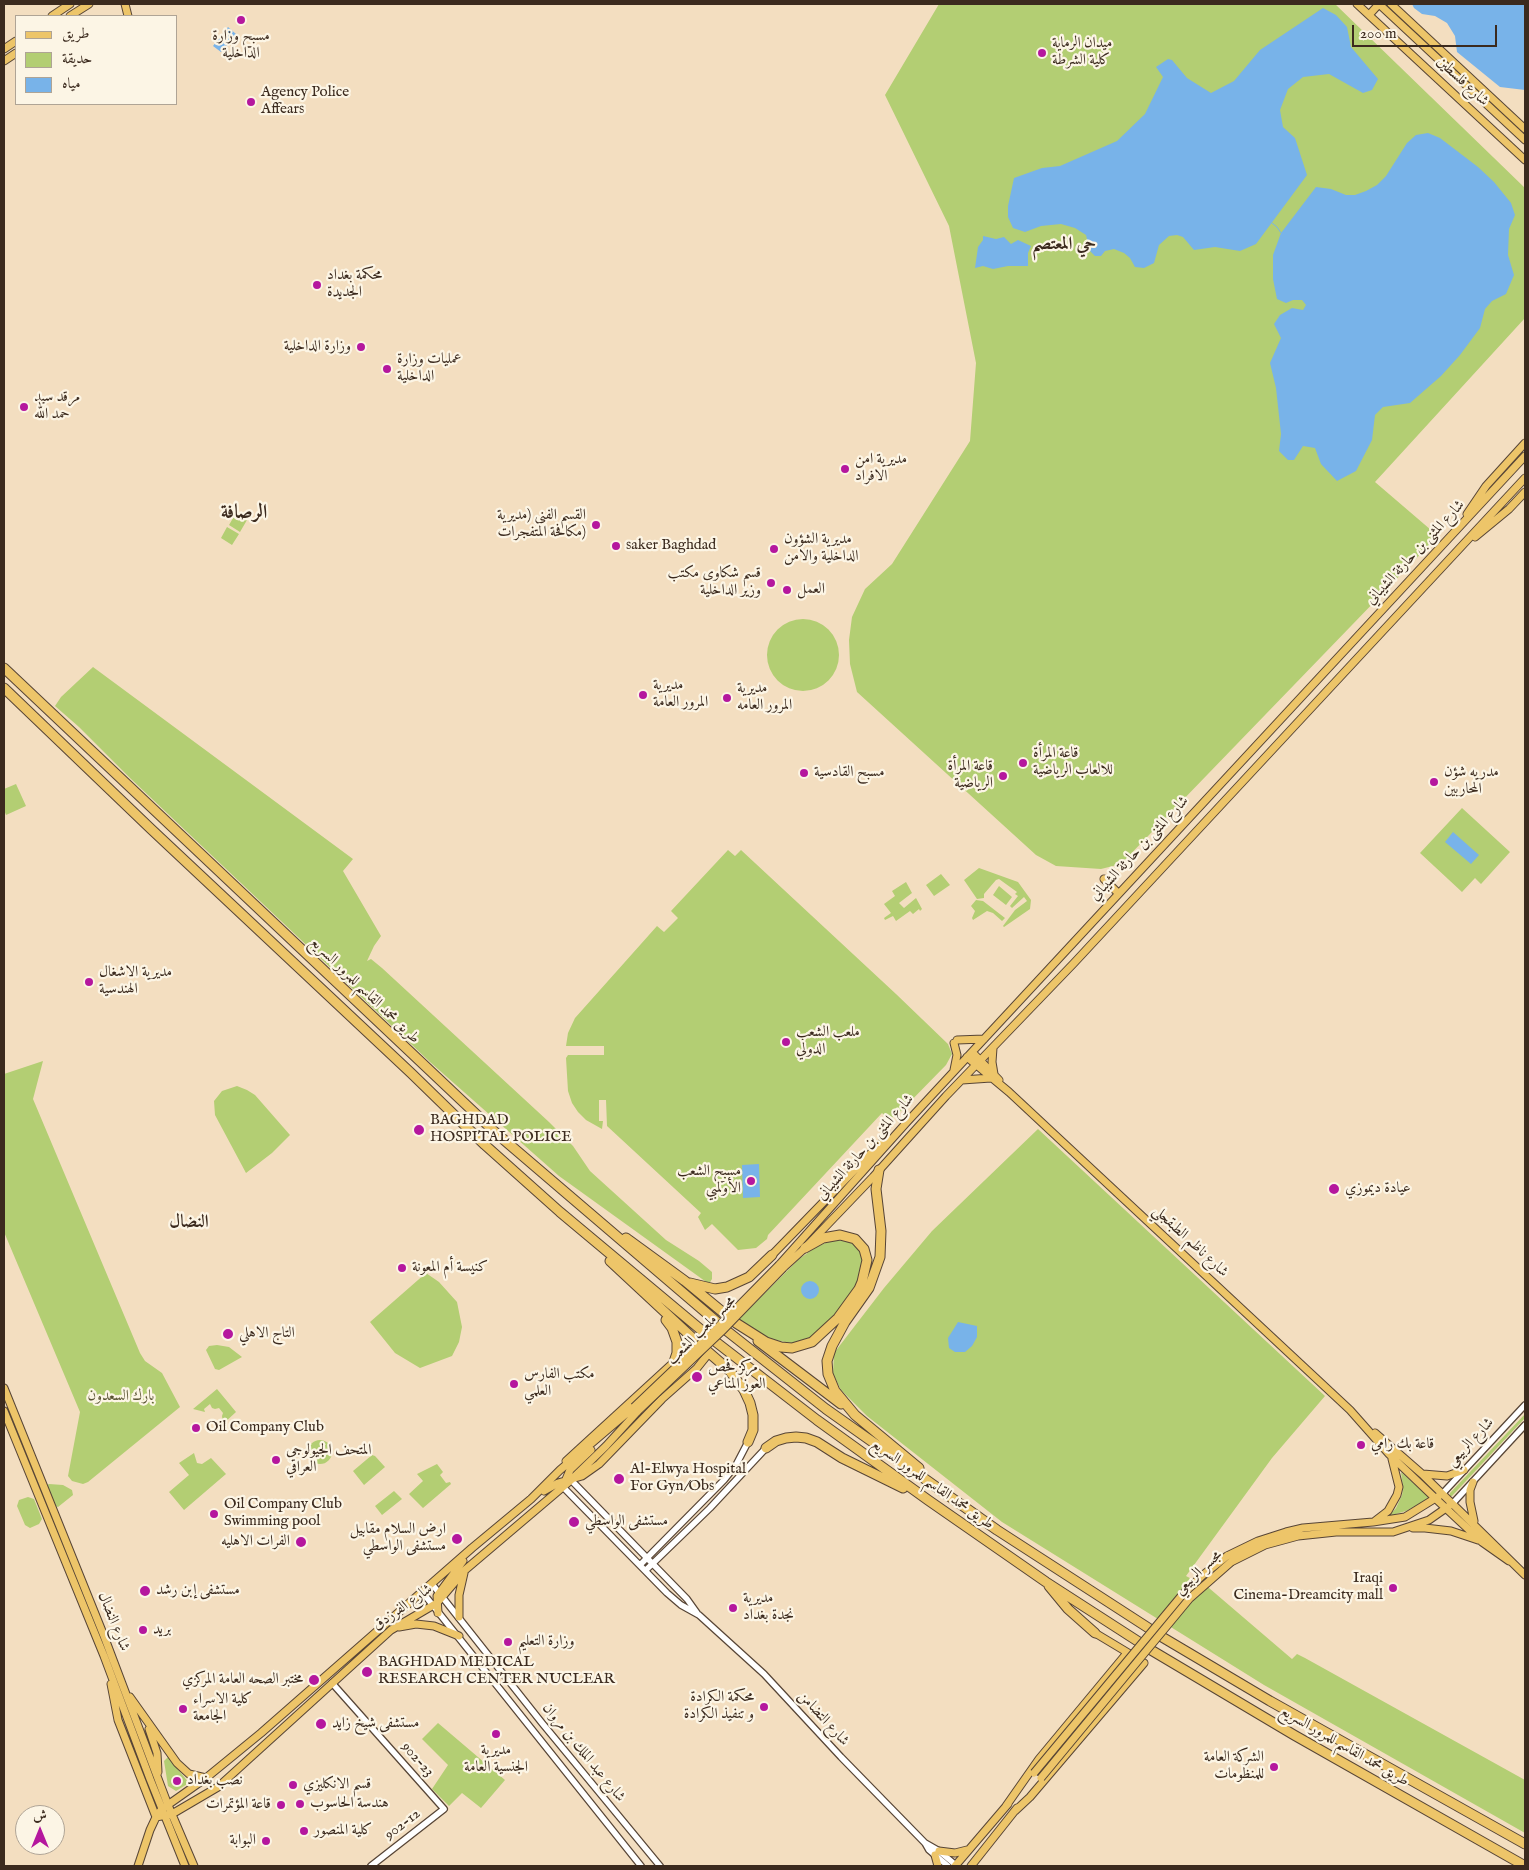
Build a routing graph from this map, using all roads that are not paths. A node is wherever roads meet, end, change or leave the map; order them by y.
1 (70, 4) edge
2 (88, 4) edge
3 (1357, 4) edge
4 (1379, 4) edge
5 (1391, 4) edge
6 (54, 15) edge
7 (72, 15) edge
8 (1369, 15) junction
9 (15, 42) edge
10 (4, 49) edge
11 (15, 54) edge
12 (4, 61) edge
13 (1500, 117) junction
14 (1516, 121) junction
15 (1525, 129) edge
16 (1525, 140) edge
17 (1525, 160) edge
18 (1525, 443) edge
19 (1525, 456) edge
20 (1525, 478) edge
21 (1525, 492) edge
22 (1452, 535) junction
23 (1455, 553) junction
24 (4, 668) edge
25 (4, 688) edge
26 (1104, 879) dead end
27 (1118, 893) junction
28 (984, 1039) junction
29 (993, 1048) junction
30 (970, 1055) junction
31 (978, 1063) junction
32 (954, 1072) junction
33 (992, 1076) junction
34 (962, 1080) junction
35 (907, 1122) junction
36 (879, 1170) junction
37 (571, 1197) junction
38 (560, 1212) junction
39 (806, 1248) junction
40 (772, 1255) joint
41 (781, 1266) junction
42 (685, 1281) junction
43 (650, 1300) junction
44 (725, 1314) dead end
45 (717, 1322) dead end
46 (727, 1331) dead end
47 (706, 1334) dead end
48 (697, 1342) dead end
49 (716, 1342) dead end
50 (708, 1352) joint
51 (683, 1356) dead end
52 (699, 1360) dead end
53 (674, 1362) junction
54 (697, 1368) junction
55 (4, 1388) edge
56 (1525, 1405) edge
57 (636, 1409) junction
58 (4, 1411) edge
59 (1351, 1412) junction
60 (855, 1415) junction
61 (1525, 1424) edge
62 (748, 1442) joint
63 (766, 1448) joint
64 (1390, 1454) junction
65 (562, 1469) junction
66 (1464, 1470) junction
67 (1422, 1474) junction
68 (1473, 1482) junction
69 (567, 1483) junction
70 (1443, 1493) junction
71 (531, 1499) junction
72 (1436, 1499) junction
73 (928, 1500) junction
74 (1453, 1503) junction
75 (1446, 1509) junction
76 (1373, 1522) junction
77 (1478, 1527) junction
78 (997, 1530) junction
79 (1393, 1532) junction
80 (1482, 1542) junction
81 (472, 1548) junction
82 (648, 1558) junction
83 (1229, 1559) junction
84 (1509, 1561) junction
85 (653, 1563) junction
86 (640, 1565) junction
87 (465, 1570) junction
88 (646, 1570) junction
89 (1525, 1575) edge
90 (1046, 1582) junction
91 (432, 1584) junction
92 (423, 1593) junction
93 (441, 1594) junction
94 (687, 1598) junction
95 (434, 1605) junction
96 (681, 1605) junction
97 (438, 1613) joint
98 (698, 1615) junction
99 (459, 1617) junction
100 (394, 1628) junction
101 (1150, 1629) dead end
102 (1095, 1633) joint
103 (459, 1636) junction
104 (1162, 1636) dead end
105 (1139, 1642) dead end
106 (1151, 1650) dead end
107 (1142, 1662) dead end
108 (112, 1676) junction
109 (332, 1684) junction
110 (126, 1691) junction
111 (523, 1699) junction
112 (513, 1707) junction
113 (146, 1719) junction
114 (568, 1754) junction
115 (142, 1757) junction
116 (134, 1760) junction
117 (557, 1763) junction
118 (158, 1778) junction
119 (206, 1778) junction
120 (1006, 1806) junction
121 (444, 1809) joint
122 (167, 1811) junction
123 (1015, 1811) junction
124 (156, 1817) junction
125 (1525, 1844) edge
126 (970, 1849) junction
127 (937, 1853) junction
128 (979, 1857) junction
129 (138, 1866) edge
130 (186, 1866) edge
131 (194, 1866) edge
132 (371, 1866) edge
133 (641, 1866) edge
134 (660, 1866) edge
135 (938, 1866) edge
136 (954, 1866) edge
137 (971, 1866) edge
138 (977, 1866) edge
139 (1525, 1866) edge

1 - 6 main road
2 - 7 main road
3 - 8 main road, شارع فلسطين
4 - 8 main road
4 - 13 main road, شارع فلسطين
5 - 14 main road
8 - 17 main road, شارع فلسطين
9 - 10 main road
11 - 12 main road
13 - 14 main road
13 - 16 main road, شارع فلسطين
14 - 15 main road
18 - 22 main road
19 - 22 main road, شارع المثنى بن حارثة الشيباني
20 - 23 main road, شارع المثنى بن حارثة الشيباني
21 - 23 main road
22 - 27 main road, شارع المثنى بن حارثة الشيباني
23 - 29 main road, شارع المثنى بن حارثة الشيباني
24 - 37 highway, طريق محمد القاسم للمرور السريع
25 - 38 highway, طريق محمد القاسم للمرور السريع
26 - 27 main road
27 - 28 main road, شارع المثنى بن حارثة الشيباني
28 - 30 main road, شارع المثنى بن حارثة الشيباني
28 - 32 main road
29 - 31 main road, شارع المثنى بن حارثة الشيباني
29 - 33 main road
30 - 31 main road, شارع ناظم الطبقجلي
30 - 32 main road, شارع المثنى بن حارثة الشيباني
31 - 33 main road, شارع ناظم الطبقجلي
31 - 34 main road, شارع المثنى بن حارثة الشيباني
32 - 35 main road, شارع المثنى بن حارثة الشيباني
33 - 34 main road
33 - 59 main road, شارع ناظم الطبقجلي
34 - 36 main road, شارع المثنى بن حارثة الشيباني
35 - 40 main road
35 - 41 main road, شارع المثنى بن حارثة الشيباني
36 - 39 main road, شارع المثنى بن حارثة الشيباني
36 - 60 highway
37 - 42 highway
37 - 45 highway, طريق محمد القاسم للمرور السريع
38 - 43 highway
38 - 47 highway, طريق محمد القاسم للمرور السريع
39 - 41 main road, شارع المثنى بن حارثة الشيباني
39 - 60 highway
40 - 42 highway
41 - 57 main road, مجسر ملعب الشعب, bridge
42 - 44 highway
43 - 48 highway
43 - 53 highway
46 - 78 highway, طريق محمد القاسم للمرور السريع
49 - 73 highway, طريق محمد القاسم للمرور السريع
50 - 54 main road
50 - 62 highway
51 - 53 main road
52 - 54 main road
53 - 65 main road
54 - 69 main road
55 - 110 main road, شارع النضال
56 - 66 street, شارع الربيعي
57 - 65 main road, شارع الفرزدق
57 - 69 main road, شارع الفرزدق
58 - 108 main road, شارع النضال
59 - 64 main road, شارع ناظم الطبقجلي
59 - 67 main road, شارع ناظم الطبقجلي
60 - 78 highway
61 - 68 street, شارع الربيعي
62 - 82 street
63 - 73 highway
63 - 85 street
64 - 72 main road, شارع ناظم الطبقجلي
64 - 76 main road
65 - 71 main road, شارع الفرزدق
66 - 67 main road
66 - 70 street, شارع الربيعي
67 - 70 main road, شارع ناظم الطبقجلي
68 - 74 street, شارع الربيعي
68 - 77 main road
69 - 71 main road
69 - 82 street, شارع التضامن
69 - 86 street, شارع التضامن
69 - 87 main road, شارع الفرزدق
70 - 72 main road, شارع الربيعي
70 - 74 main road, شارع ناظم الطبقجلي
71 - 81 main road, شارع الفرزدق
72 - 75 main road, شارع ناظم الطبقجلي
72 - 76 main road, مجسر الربيعي
73 - 90 highway, طريق محمد القاسم للمرور السريع
74 - 75 main road, شارع الربيعي
74 - 77 main road, شارع ناظم الطبقجلي
75 - 79 main road, مجسر الربيعي
75 - 80 main road, شارع ناظم الطبقجلي
76 - 83 main road, مجسر الربيعي
77 - 84 main road, شارع ناظم الطبقجلي
78 - 101 highway, طريق محمد القاسم للمرور السريع
79 - 80 main road
79 - 83 main road, مجسر الربيعي
80 - 84 main road, شارع ناظم الطبقجلي
81 - 91 main road, شارع الفرزدق
81 - 93 main road
82 - 85 street, شارع التضامن
82 - 86 street
83 - 120 main road, مجسر الربيعي, bridge
83 - 123 main road, مجسر الربيعي, bridge
84 - 89 main road, شارع ناظم الطبقجلي
85 - 88 street
85 - 94 street, شارع التضامن
86 - 88 street, شارع التضامن
87 - 93 main road, شارع الفرزدق
87 - 99 main road
88 - 96 street, شارع التضامن
90 - 102 highway
90 - 105 highway, طريق محمد القاسم للمرور السريع
91 - 92 main road, شارع الفرزدق
91 - 93 street, شارع عبد الملك بن مروان
92 - 95 street
92 - 119 main road, شارع الفرزدق
93 - 95 main road, شارع الفرزدق
93 - 99 street, شارع عبد الملك بن مروان
94 - 96 street
94 - 98 street, شارع التضامن
95 - 97 main road
95 - 100 main road, شارع الفرزدق
96 - 98 street, شارع التضامن
97 - 103 street, شارع عبد الملك بن مروان
98 - 127 street, شارع التضامن
99 - 111 street, شارع عبد الملك بن مروان
100 - 103 main road
100 - 109 main road, شارع الفرزدق
102 - 120 main road
103 - 112 street, شارع عبد الملك بن مروان
104 - 125 highway, طريق محمد القاسم للمرور السريع
106 - 139 highway, طريق محمد القاسم للمرور السريع
107 - 123 main road
108 - 115 main road, شارع النضال
108 - 116 main road
109 - 121 street, 902-23
109 - 122 main road, شارع الفرزدق
110 - 113 main road
110 - 118 main road, شارع النضال
111 - 112 street
111 - 114 street, شارع عبد الملك بن مروان
112 - 117 street, شارع عبد الملك بن مروان
113 - 118 main road
113 - 119 main road
114 - 117 street
114 - 134 street, شارع عبد الملك بن مروان
115 - 116 main road
115 - 122 main road, شارع النضال
116 - 124 main road
117 - 133 street, شارع عبد الملك بن مروان
118 - 122 main road, شارع النضال
119 - 122 main road, شارع الفرزدق
120 - 126 main road
121 - 132 street, 902-12
122 - 124 main road
122 - 130 main road, شارع النضال
122 - 131 main road, شارع النضال
123 - 128 main road
124 - 129 main road
126 - 127 main road
126 - 136 main road
127 - 135 main road
127 - 136 street, شارع التضامن
128 - 137 main road
128 - 138 main road

